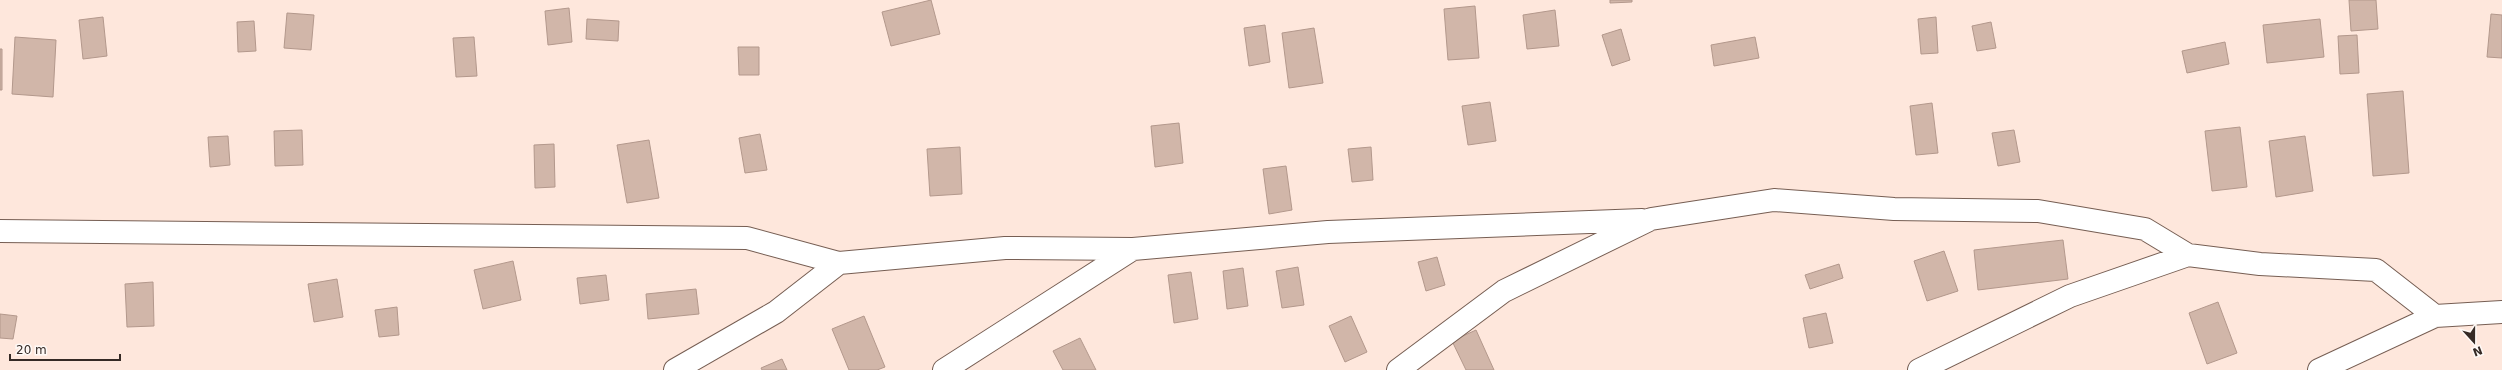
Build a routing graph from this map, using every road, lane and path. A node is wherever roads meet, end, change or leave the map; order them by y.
1 (1651, 219) junction
2 (0, 231) edge
3 (1133, 249) junction
4 (2188, 255) junction
5 (839, 263) junction
6 (2502, 312) edge
7 (2435, 316) junction
8 (675, 370) edge
9 (944, 370) edge
10 (1398, 370) edge
11 (1919, 370) edge
12 (2319, 370) edge

1 - 3 street
1 - 4 street
1 - 10 street
2 - 5 street
3 - 5 street
3 - 9 street
4 - 7 street
4 - 11 street
5 - 8 street
6 - 7 street
7 - 12 street

